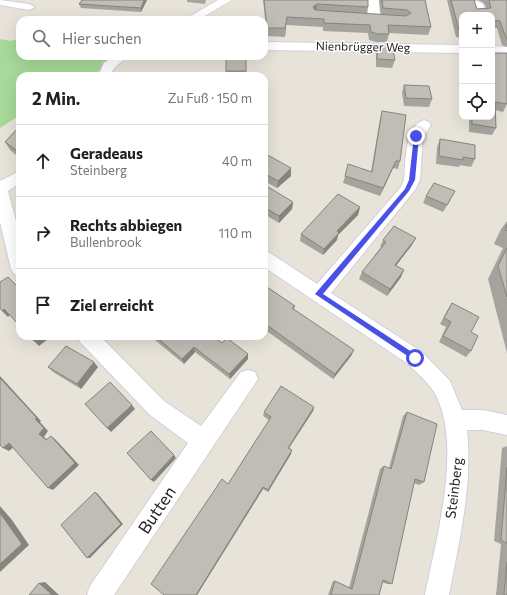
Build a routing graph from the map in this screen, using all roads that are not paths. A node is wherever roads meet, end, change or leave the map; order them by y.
1 (226, 0) edge
2 (373, 0) edge
3 (0, 2) edge
4 (477, 4) edge
5 (29, 7) dead end
6 (479, 12) edge
7 (197, 16) edge
8 (374, 19) edge
9 (268, 46) edge
10 (459, 49) edge
11 (495, 50) edge
12 (507, 51) edge
13 (116, 60) edge
14 (106, 72) edge
15 (424, 125) dead end
16 (16, 179) edge
17 (0, 189) edge
18 (16, 253) edge
19 (268, 261) edge
20 (318, 294) junction
21 (91, 340) edge
22 (248, 380) dead end
23 (456, 420) junction
24 (507, 425) edge
25 (203, 440) junction
26 (105, 587) edge
27 (436, 595) edge

1 - 7 street
2 - 8 street
3 - 5 street
4 - 6 street
9 - 10 street, Nienbrügger Weg
11 - 12 street
13 - 14 street
15 - 20 street
16 - 17 street
17 - 18 street
19 - 20 street, Steinberg
20 - 23 street, Steinberg
21 - 25 street
22 - 25 street, Butten
23 - 24 street
23 - 27 street, Steinberg
25 - 26 street, Butten

